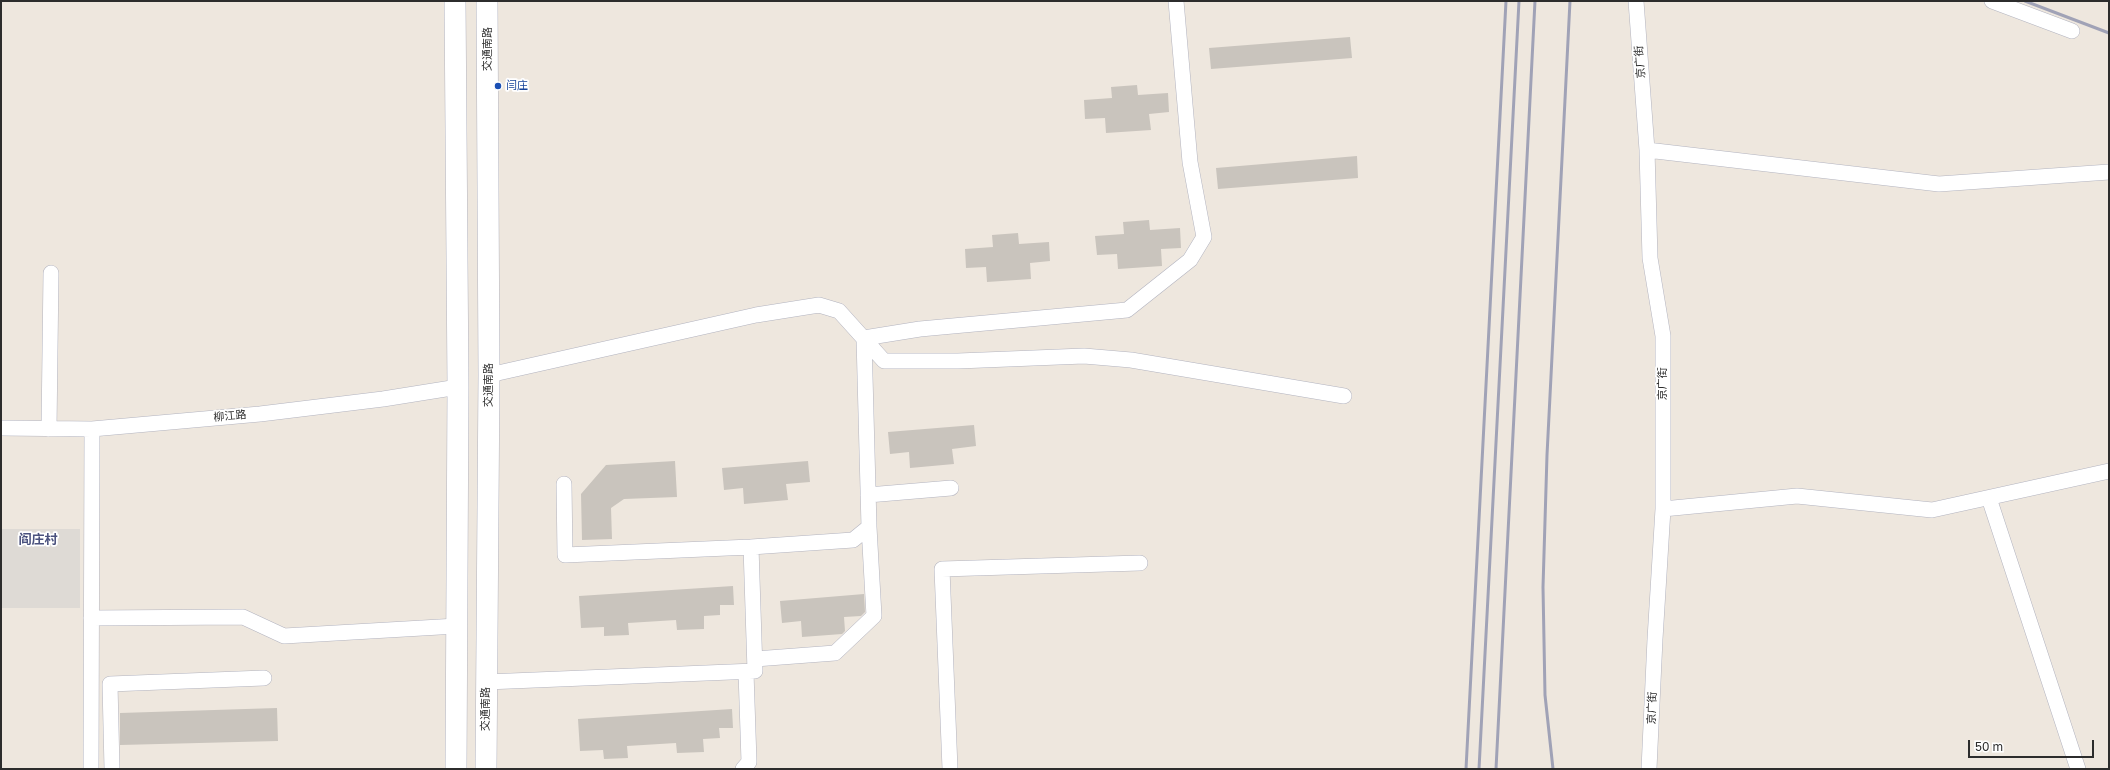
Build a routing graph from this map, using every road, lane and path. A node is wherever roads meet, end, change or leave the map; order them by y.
1 (455, 1) edge
2 (488, 1) edge
3 (1176, 1) edge
4 (1636, 1) edge
5 (1992, 1) edge
6 (2072, 31) dead end
7 (1647, 150) junction
8 (2109, 172) edge
9 (51, 273) dead end
10 (864, 338) junction
11 (489, 376) junction
12 (458, 387) junction
13 (1344, 396) dead end
14 (1, 428) edge
15 (49, 429) junction
16 (92, 429) junction
17 (2109, 471) edge
18 (564, 484) dead end
19 (951, 488) dead end
20 (868, 495) junction
21 (1989, 498) junction
22 (1663, 509) junction
23 (869, 527) junction
24 (751, 547) junction
25 (1140, 563) dead end
26 (91, 618) junction
27 (457, 626) junction
28 (755, 659) junction
29 (746, 672) junction
30 (264, 678) dead end
31 (486, 682) junction
32 (91, 769) edge
33 (112, 769) edge
34 (456, 769) edge
35 (486, 769) edge
36 (744, 769) edge
37 (950, 769) edge
38 (1649, 769) edge
39 (2078, 769) edge

1 - 12 main road
2 - 11 main road, 交通南路
3 - 10 street
4 - 7 street, 京广街
5 - 6 street
7 - 8 street
7 - 22 street, 京广街
9 - 15 street
10 - 11 street
10 - 13 street
10 - 20 street
11 - 12 main road
11 - 31 main road, 交通南路
12 - 16 street, 柳江路
12 - 27 main road
14 - 15 street, 柳江路
15 - 16 street, 柳江路
16 - 26 street
17 - 21 street
18 - 24 street
19 - 20 street
20 - 23 street
21 - 22 street
21 - 39 street
22 - 38 street, 京广街
23 - 24 street
23 - 28 street
24 - 28 street
25 - 37 street
26 - 27 street
26 - 32 street
27 - 34 main road
28 - 29 street
29 - 31 street
29 - 36 street
30 - 33 street
31 - 35 main road, 交通南路

